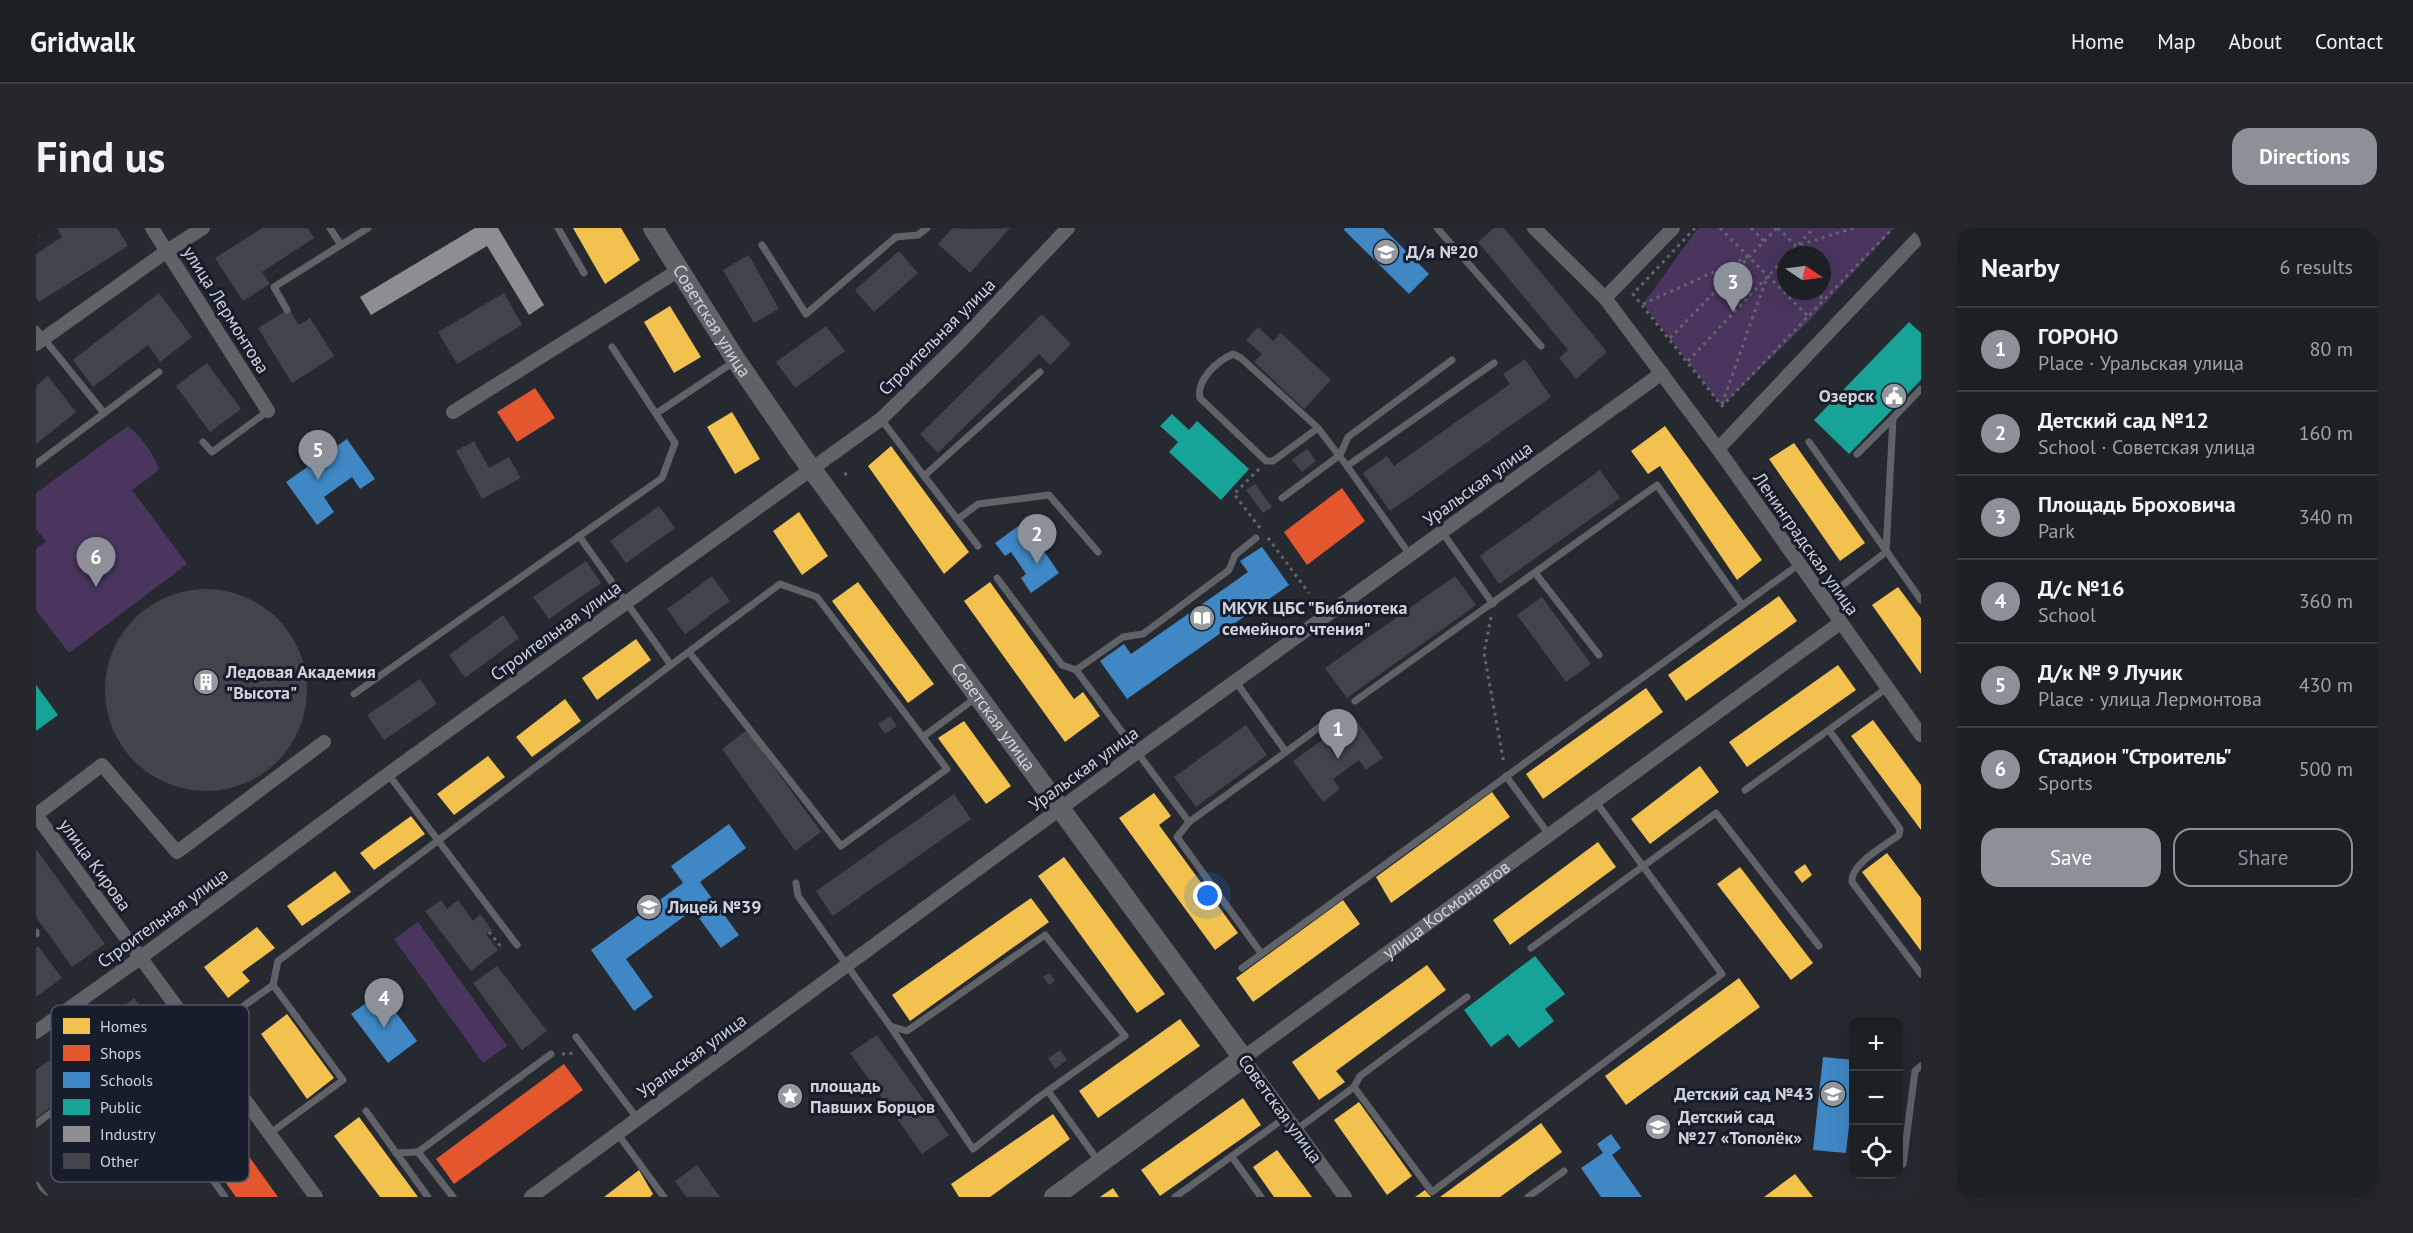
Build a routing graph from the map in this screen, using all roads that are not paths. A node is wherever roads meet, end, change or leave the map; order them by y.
1 (152, 228) edge
2 (203, 228) edge
3 (330, 228) edge
4 (368, 228) edge
5 (558, 228) edge
6 (653, 228) edge
7 (927, 228) edge
8 (1068, 228) edge
9 (1437, 228) edge
10 (1534, 228) edge
11 (1673, 228) edge
12 (1921, 235) edge
13 (340, 245) junction
14 (762, 245) dead end
15 (167, 251) junction
16 (679, 270) junction
17 (584, 273) dead end
18 (1605, 298) junction
19 (287, 310) dead end
20 (39, 337) edge
21 (1541, 346) dead end
22 (612, 347) dead end
23 (736, 360) junction
24 (1452, 360) dead end
25 (1494, 363) dead end
26 (159, 372) dead end
27 (1040, 372) dead end
28 (1662, 373) junction
29 (1921, 389) edge
30 (268, 411) joint
31 (453, 412) dead end
32 (104, 413) junction
33 (657, 413) junction
34 (1893, 418) junction
35 (881, 419) junction
36 (1318, 428) junction
37 (203, 442) dead end
38 (1809, 442) dead end
39 (1718, 449) junction
40 (1857, 454) dead end
41 (1340, 455) junction
42 (36, 464) edge
43 (1347, 466) junction
44 (812, 470) junction
45 (924, 476) junction
46 (1282, 498) dead end
47 (958, 519) junction
48 (1442, 532) junction
49 (579, 536) junction
50 (1256, 538) dead end
51 (978, 546) dead end
52 (1098, 552) dead end
53 (1886, 552) junction
54 (1410, 556) junction
55 (1798, 565) junction
56 (1536, 574) junction
57 (997, 579) dead end
58 (1823, 600) junction
59 (1921, 600) edge
60 (626, 603) junction
61 (1493, 603) junction
62 (1742, 605) junction
63 (1840, 623) junction
64 (689, 652) junction
65 (1599, 656) dead end
66 (671, 665) junction
67 (1076, 670) junction
68 (1236, 682) junction
69 (1887, 688) junction
70 (354, 694) dead end
71 (978, 696) junction
72 (1355, 701) dead end
73 (1333, 717) dead end
74 (1829, 730) junction
75 (1921, 735) edge
76 (924, 736) junction
77 (324, 742) dead end
78 (1286, 752) junction
79 (1136, 753) junction
80 (388, 774) junction
81 (1506, 776) junction
82 (1745, 790) dead end
83 (1596, 802) junction
84 (1061, 808) junction
85 (36, 815) edge
86 (1188, 822) junction
87 (1550, 836) junction
88 (437, 840) junction
89 (1643, 867) junction
90 (796, 883) dead end
91 (517, 945) dead end
92 (1819, 946) dead end
93 (1531, 948) dead end
94 (1261, 953) junction
95 (140, 958) junction
96 (847, 965) junction
97 (1242, 968) dead end
98 (1921, 974) edge
99 (273, 985) junction
100 (1467, 997) dead end
101 (74, 1005) edge
102 (175, 1005) edge
103 (245, 1005) edge
104 (51, 1021) edge
105 (890, 1026) junction
106 (36, 1032) edge
107 (576, 1037) dead end
108 (551, 1054) road end
109 (1243, 1058) junction
110 (1921, 1066) edge
111 (1354, 1087) junction
112 (1048, 1091) junction
113 (249, 1107) edge
114 (366, 1111) dead end
115 (51, 1113) edge
116 (1286, 1117) junction
117 (637, 1118) junction
118 (36, 1124) edge
119 (1296, 1130) junction
120 (617, 1133) junction
121 (269, 1134) junction
122 (418, 1152) junction
123 (396, 1153) junction
124 (1232, 1157) junction
125 (1100, 1164) junction
126 (1903, 1164) dead end
127 (1564, 1171) dead end
128 (214, 1182) edge
129 (36, 1185) edge
130 (661, 1196) edge
131 (45, 1197) edge
132 (225, 1197) edge
133 (316, 1197) edge
134 (428, 1197) edge
135 (453, 1197) edge
136 (531, 1197) edge
137 (1054, 1197) edge
138 (1175, 1197) edge
139 (1261, 1197) edge
140 (1345, 1197) edge
141 (1528, 1197) edge

1 - 15 street, улица Лермонтова
2 - 15 street
3 - 13 lane
4 - 13 lane
5 - 17 lane
6 - 16 street, Советская улица
7 - 14 lane
8 - 35 street, Строительная улица
9 - 21 lane
10 - 18 street, Ленинградская улица
11 - 18 street
12 - 39 street
13 - 19 lane
15 - 20 street
15 - 30 street, улица Лермонтова
16 - 23 street, Советская улица
16 - 31 street
18 - 28 street, Ленинградская улица
20 - 32 lane
22 - 33 lane
23 - 33 lane
23 - 44 street, Советская улица
24 - 41 lane
25 - 43 lane
26 - 32 lane
27 - 45 lane
28 - 39 street, Ленинградская улица
28 - 48 street, Уральская улица
29 - 34 lane
30 - 37 lane
32 - 42 lane
33 - 49 lane
34 - 40 lane
34 - 53 lane
35 - 44 street, Строительная улица
35 - 45 lane
36 - 36 lane
36 - 41 lane
38 - 53 lane
39 - 55 street, Ленинградская улица
41 - 43 lane
41 - 46 lane
43 - 54 lane
44 - 60 street, Строительная улица
44 - 71 street, Советская улица
45 - 47 lane
47 - 51 lane
47 - 52 lane
48 - 54 street, Уральская улица
48 - 61 lane
49 - 60 lane
49 - 70 lane
50 - 67 lane
53 - 58 lane
53 - 59 lane
54 - 68 street, Уральская улица
55 - 58 street, Ленинградская улица
55 - 62 lane
56 - 61 lane
56 - 62 lane
56 - 65 lane
57 - 67 lane
58 - 63 street, Ленинградская улица
60 - 66 lane
60 - 80 street, Строительная улица
61 - 72 lane
62 - 81 lane
63 - 69 street, Ленинградская улица
63 - 83 street, улица Космонавтов
64 - 66 lane
64 - 76 lane
64 - 76 lane
66 - 88 lane
67 - 79 lane
68 - 78 lane
68 - 79 street, Уральская улица
69 - 74 lane
69 - 75 street, Ленинградская улица
71 - 76 lane
71 - 84 street, Советская улица
73 - 78 lane
74 - 82 lane
74 - 98 lane
77 - 85 street
78 - 86 lane
79 - 84 street, Уральская улица
79 - 86 lane
80 - 88 lane
80 - 95 street, Строительная улица
81 - 87 lane
81 - 94 lane
83 - 87 street, улица Космонавтов
83 - 89 lane
84 - 96 street, Уральская улица
84 - 109 street, Советская улица
85 - 95 street, улица Кирова
86 - 94 lane
87 - 109 street, улица Космонавтов
88 - 91 lane
88 - 99 lane
89 - 92 lane
89 - 93 lane
89 - 111 lane
90 - 96 lane
94 - 97 lane
95 - 101 street, Строительная улица
95 - 102 street, улица Кирова
96 - 105 lane
96 - 117 street, Уральская улица
99 - 103 lane
99 - 121 lane
100 - 111 lane
104 - 106 street, Строительная улица
105 - 112 lane
105 - 112 lane
107 - 117 lane
108 - 122 lane
109 - 116 street, Советская улица
109 - 125 street, улица Космонавтов
110 - 126 lane
111 - 119 lane
112 - 125 lane
113 - 121 street, улица Кирова
114 - 123 lane
115 - 118 lane
116 - 119 street, Советская улица
116 - 124 lane
117 - 120 street, Уральская улица
119 - 140 street, Советская улица
120 - 130 lane
120 - 136 street, Уральская улица
121 - 133 street, улица Кирова
122 - 123 lane
122 - 135 lane
123 - 134 lane
124 - 138 lane
124 - 139 lane
125 - 137 street, улица Космонавтов
127 - 141 lane
128 - 132 lane
129 - 131 lane

